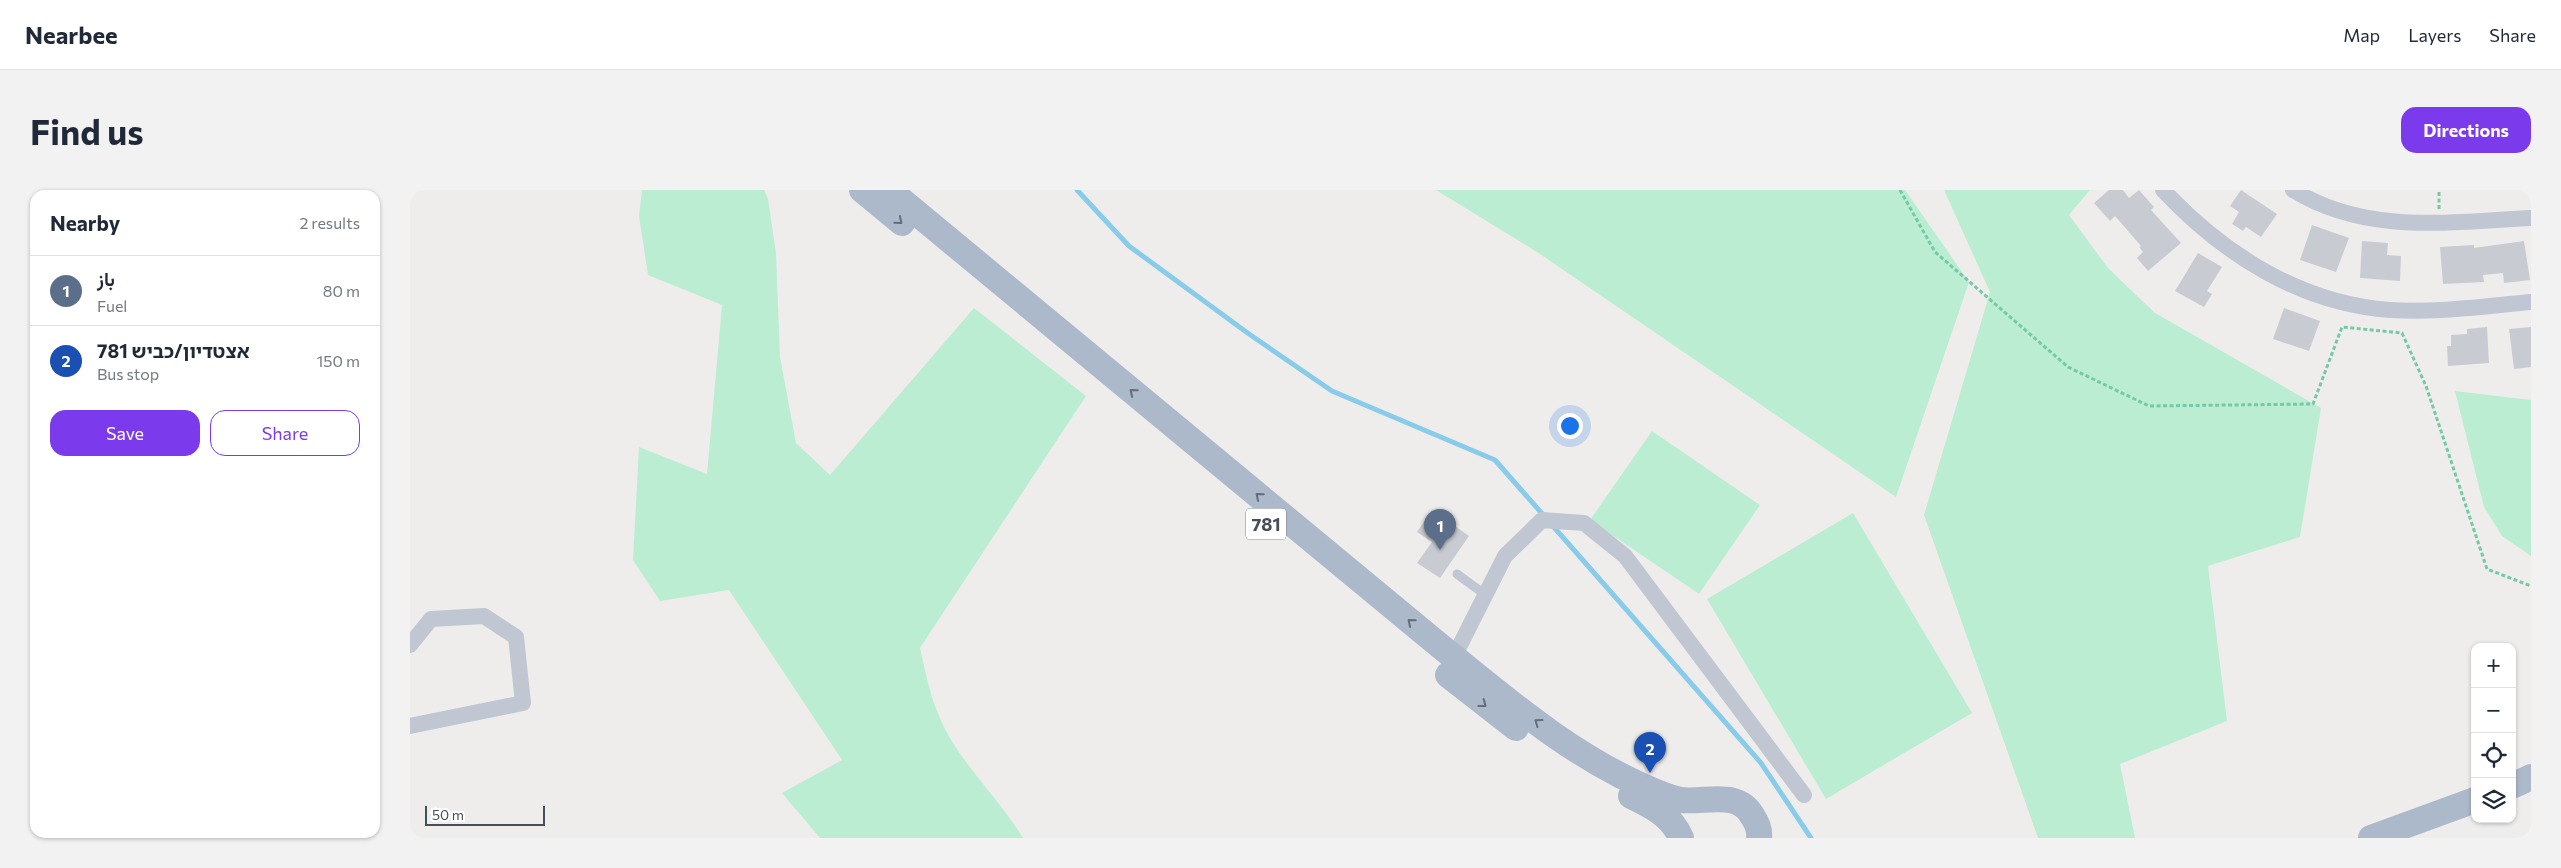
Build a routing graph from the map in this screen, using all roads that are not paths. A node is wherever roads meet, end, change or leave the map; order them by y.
1 (862, 190) edge
2 (889, 190) edge
3 (2163, 190) edge
4 (2293, 190) edge
5 (2531, 218) edge
6 (2531, 302) edge
7 (1456, 574) dead end
8 (1487, 596) junction
9 (410, 645) edge
10 (1454, 657) junction
11 (1457, 683) junction
12 (410, 726) edge
13 (2531, 777) edge
14 (2516, 784) edge
15 (1804, 795) dead end
16 (1706, 801) junction
17 (2471, 801) edge
18 (1757, 828) edge
19 (1682, 838) edge
20 (1775, 838) edge
21 (2372, 838) edge

1 -> 11 main road, 781
10 -> 2 main road, 781
3 - 6 street
4 - 5 street
7 - 8 lane
8 - 10 street
8 - 15 street
9 - 12 street
10 - 11 street
16 -> 10 main road, 781
11 -> 19 main road, 781
13 - 14 main road
16 - 18 main road
16 - 19 main road
17 - 21 main road
18 - 20 main road

